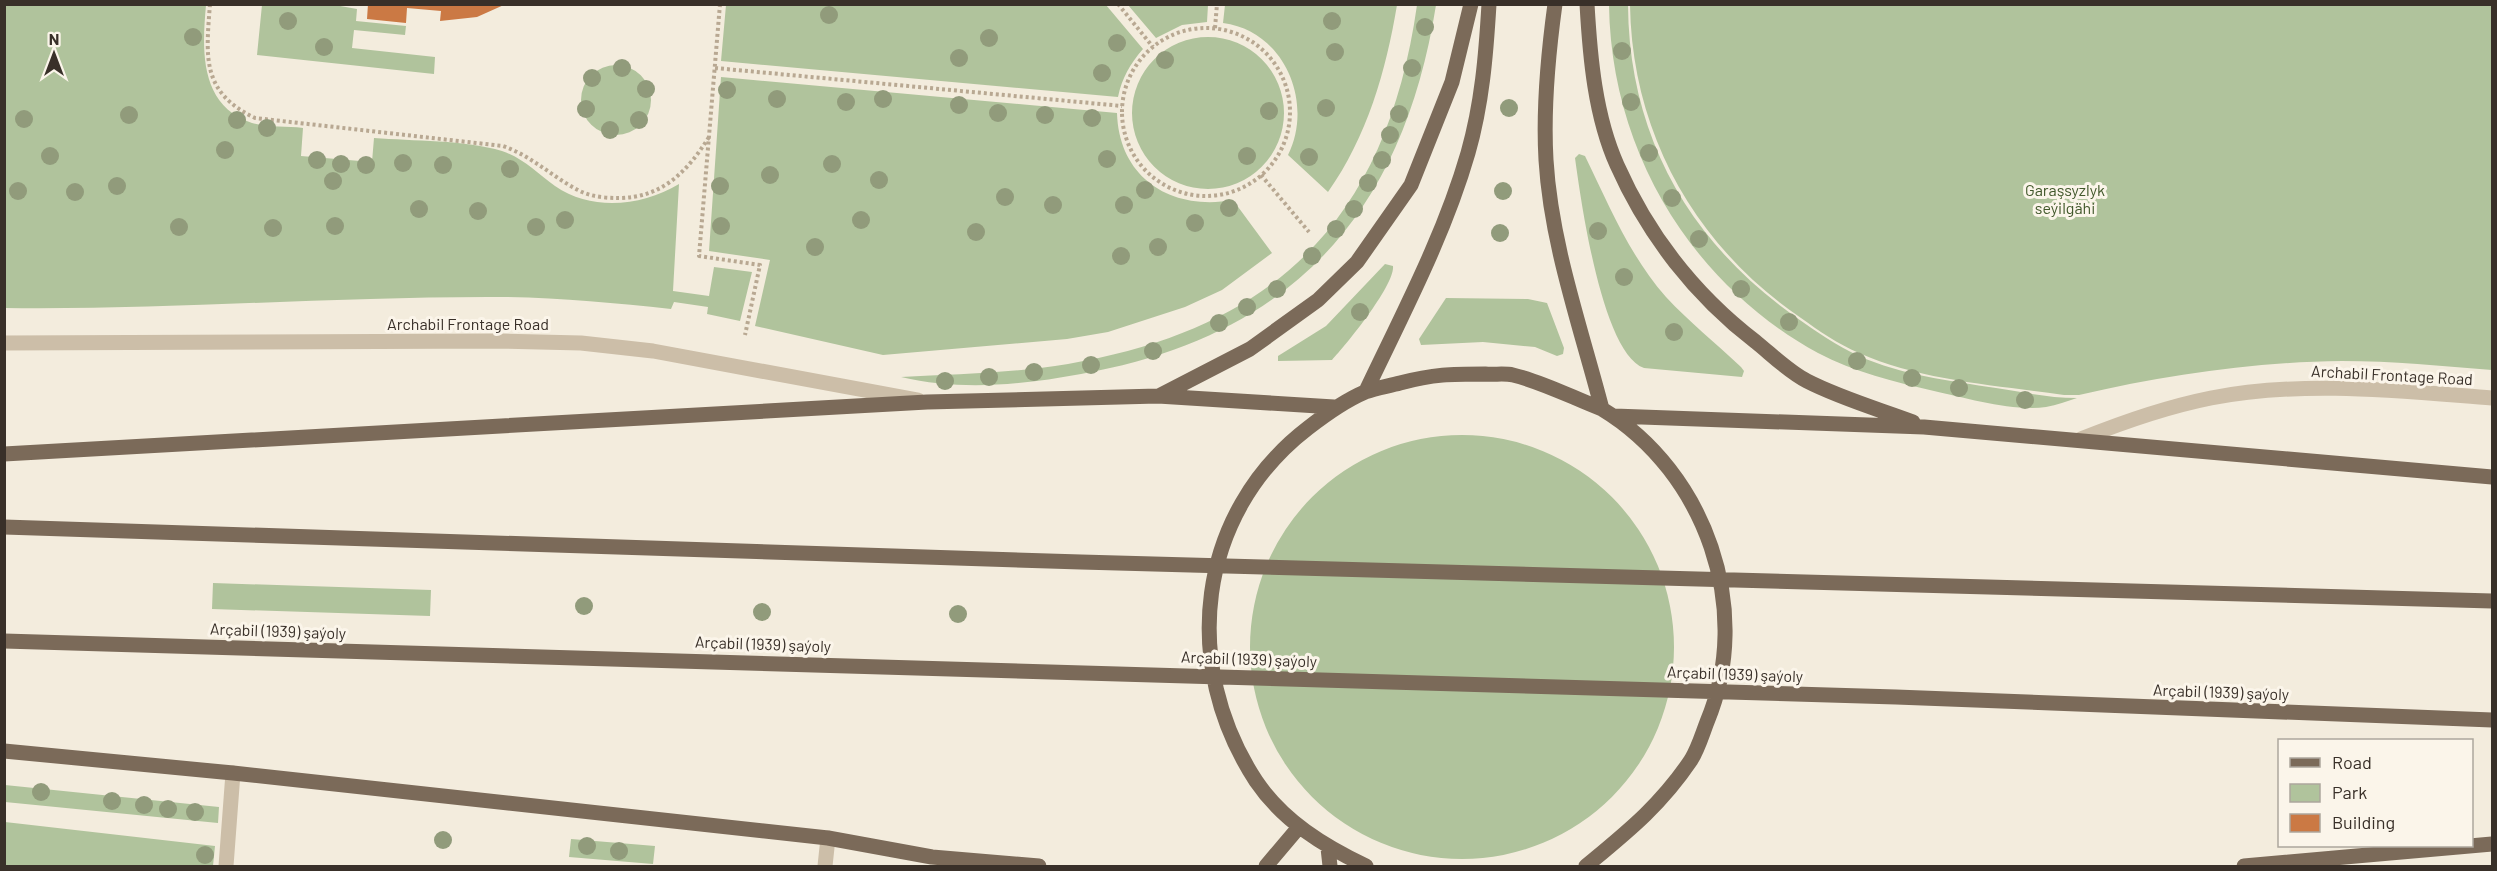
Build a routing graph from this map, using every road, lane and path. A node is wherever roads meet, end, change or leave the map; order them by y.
1 (210, 4) edge
2 (720, 4) edge
3 (1118, 4) edge
4 (1217, 4) edge
5 (1471, 4) edge
6 (1489, 4) edge
7 (1555, 4) edge
8 (1587, 4) edge
9 (1215, 28) junction
10 (1153, 47) junction
11 (715, 68) junction
12 (1122, 106) junction
13 (709, 137) junction
14 (1262, 175) junction
15 (1309, 232) dead end
16 (745, 335) dead end
17 (4, 343) edge
18 (1366, 392) junction
19 (1158, 396) junction
20 (2493, 399) edge
21 (927, 402) junction
22 (1334, 407) junction
23 (1608, 413) junction
24 (1924, 427) junction
25 (2081, 439) junction
26 (4, 454) edge
27 (2493, 477) edge
28 (4, 527) edge
29 (2493, 601) edge
30 (4, 641) edge
31 (2493, 720) edge
32 (4, 751) edge
33 (233, 773) junction
34 (1299, 827) junction
35 (828, 838) junction
36 (2493, 844) edge
37 (2473, 846) edge
38 (2461, 847) edge
39 (1328, 848) junction
40 (932, 857) junction
41 (226, 867) edge
42 (825, 867) edge
43 (963, 867) edge
44 (1039, 867) edge
45 (1266, 867) edge
46 (1330, 867) edge
47 (1366, 867) edge
48 (1586, 867) edge
49 (2244, 867) edge

1 - 13 path
2 - 11 path
3 - 10 path
4 - 9 path
5 - 19 main road
6 - 18 main road
7 - 23 main road
8 - 24 main road
9 - 10 path
9 - 14 path
10 - 12 path
11 - 12 path
11 - 13 path
12 - 14 path
13 - 16 path
14 - 15 path
17 - 21 street, Archabil Frontage Road
18 - 22 main road
18 - 23 main road
19 - 21 main road
19 - 22 main road
20 - 25 street, Archabil Frontage Road
21 - 26 main road
22 - 34 main road
23 - 24 main road
23 - 48 main road
24 - 25 main road
25 - 27 main road
28 - 29 main road
30 - 31 main road, Arçabil (1939) şaýoly
32 - 33 main road
33 - 35 main road
33 - 41 street
34 - 39 main road
34 - 45 main road
35 - 40 main road
35 - 42 street
36 - 37 main road
38 - 49 main road
39 - 46 main road
39 - 47 main road
40 - 43 main road
40 - 44 main road

